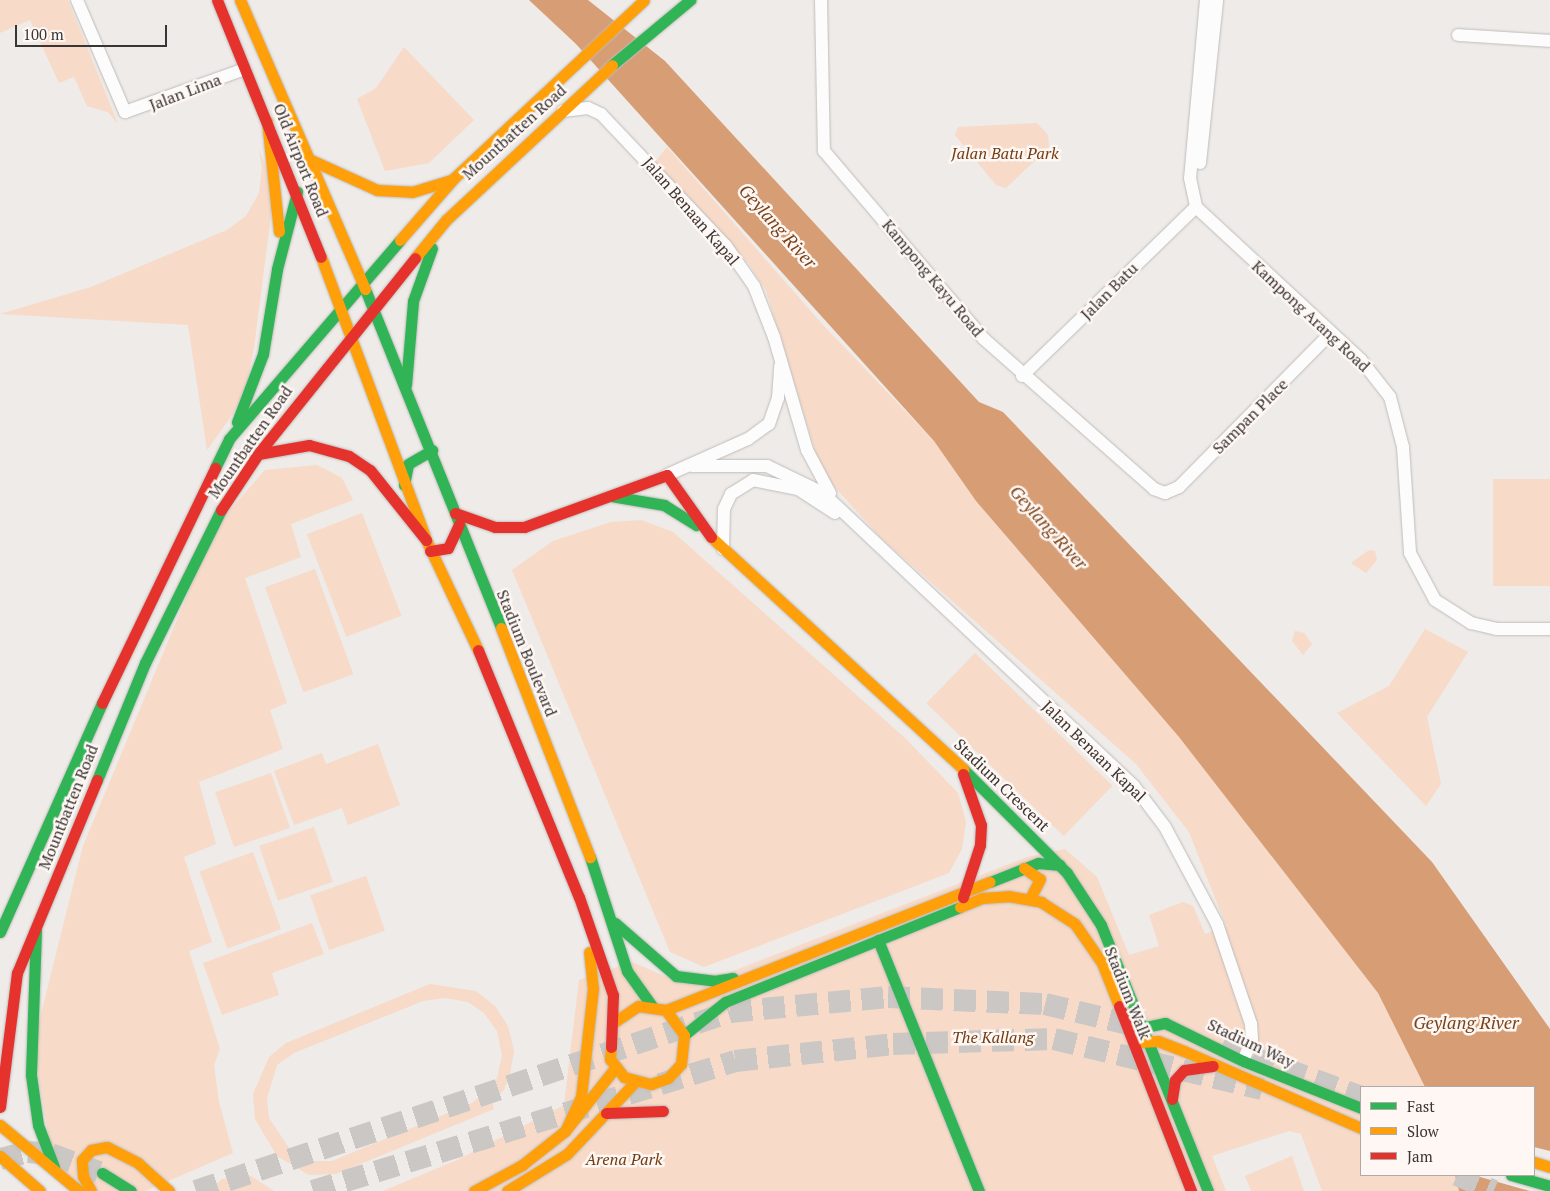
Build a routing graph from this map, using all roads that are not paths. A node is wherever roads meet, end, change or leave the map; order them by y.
1 (77, 0) edge
2 (217, 0) edge
3 (240, 0) edge
4 (644, 0) edge
5 (690, 0) edge
6 (820, 0) edge
7 (1206, 0) edge
8 (1217, 0) edge
9 (1458, 34) dead end
10 (1550, 41) edge
11 (245, 69) junction
12 (561, 111) junction
13 (267, 121) junction
14 (311, 160) junction
15 (454, 178) junction
16 (1193, 189) junction
17 (297, 192) junction
18 (1196, 207) junction
19 (446, 220) junction
20 (277, 269) junction
21 (361, 284) junction
22 (342, 309) junction
23 (372, 310) junction
24 (1332, 332) junction
25 (351, 334) junction
26 (780, 356) junction
27 (1022, 376) junction
28 (406, 385) junction
29 (229, 439) junction
30 (432, 450) junction
31 (258, 454) junction
32 (692, 466) junction
33 (667, 476) junction
34 (404, 484) junction
35 (1165, 493) joint
36 (606, 495) junction
37 (455, 513) junction
38 (459, 524) junction
39 (854, 525) junction
40 (707, 533) junction
41 (428, 546) junction
42 (723, 548) junction
43 (1550, 629) edge
44 (959, 765) junction
45 (1060, 866) junction
46 (1024, 868) junction
47 (966, 891) junction
48 (579, 898) junction
49 (1030, 899) junction
50 (956, 908) junction
51 (615, 922) junction
52 (36, 930) junction
53 (0, 932) edge
54 (878, 940) junction
55 (766, 972) junction
56 (17, 973) junction
57 (0, 1000) edge
58 (652, 1006) junction
59 (666, 1010) junction
60 (614, 1022) junction
61 (1142, 1025) junction
62 (1127, 1032) junction
63 (684, 1035) junction
64 (1148, 1039) junction
65 (1132, 1046) junction
66 (1243, 1061) junction
67 (1214, 1066) junction
68 (615, 1068) junction
69 (635, 1082) junction
70 (1172, 1099) junction
71 (0, 1107) edge
72 (1360, 1108) edge
73 (663, 1111) dead end
74 (606, 1113) junction
75 (0, 1125) edge
76 (1360, 1128) edge
77 (565, 1131) junction
78 (0, 1156) edge
79 (1535, 1162) edge
80 (54, 1167) junction
81 (1550, 1167) edge
82 (102, 1174) tunnel mouth
83 (1515, 1176) edge
84 (1550, 1186) edge
85 (40, 1191) edge
86 (80, 1191) edge
87 (91, 1191) edge
88 (131, 1191) edge
89 (169, 1191) edge
90 (474, 1191) edge
91 (507, 1191) edge
92 (979, 1191) edge
93 (1191, 1191) edge
94 (1208, 1191) edge

1 - 11 street, Jalan Lima
2 - 11 main road, Old Airport Road
3 - 14 main road, Old Airport Road
4 - 15 main road, Mountbatten Road
5 - 12 main road, Mountbatten Road
6 - 27 street, Kampong Kayu Road
7 - 16 street
8 - 16 street
9 - 10 street
11 - 13 main road, Old Airport Road
12 - 19 main road, Mountbatten Road
12 - 26 street, Jalan Benaan Kapal
13 - 17 main road, Old Airport Road
13 - 20 main road
14 - 15 main road
14 - 21 main road, Old Airport Road
15 - 21 main road, Mountbatten Road
16 - 18 street
17 - 20 main road
17 - 22 main road, Old Airport Road
18 - 24 street, Kampong Arang Road
18 - 27 street, Jalan Batu
19 - 23 main road, Mountbatten Road
19 - 28 main road
20 - 29 main road
21 - 22 main road, Mountbatten Road
21 - 23 main road, Old Airport Road
22 - 25 main road, Old Airport Road
22 - 29 main road, Mountbatten Road
23 - 25 main road, Mountbatten Road
23 - 28 main road, Stadium Boulevard
24 - 35 street, Sampan Place
24 - 43 street, Kampong Arang Road
25 - 31 main road, Mountbatten Road
25 - 34 main road
26 - 32 street, Jalan Benaan Kapal
26 - 39 street, Jalan Benaan Kapal
27 - 35 street, Kampong Kayu Road
28 - 30 main road, Stadium Boulevard
29 - 53 main road, Mountbatten Road
30 - 34 main road
30 - 37 main road, Stadium Boulevard
31 - 41 main road
31 - 52 main road, Mountbatten Road
32 - 33 street, Jalan Benaan Kapal
32 - 39 street, Jalan Benaan Kapal
33 - 36 main road, Jalan Benaan Kapal
33 - 40 main road, Stadium Crescent
34 - 41 main road
36 - 37 main road
36 - 40 main road
37 - 38 main road, Stadium Boulevard
38 - 41 main road
38 - 51 main road, Stadium Boulevard
39 - 42 street
39 - 66 street, Jalan Benaan Kapal
40 - 42 main road, Stadium Crescent
41 - 48 main road
42 - 44 main road, Stadium Crescent
44 - 45 main road, Stadium Crescent
44 - 47 main road
45 - 46 main road
45 - 61 main road, Stadium Crescent
46 - 47 main road
46 - 49 main road
47 - 50 main road
47 - 55 main road
48 - 60 main road
48 - 77 main road
49 - 50 main road, Stadium Walk
49 - 62 main road, Stadium Walk
50 - 54 main road, Stadium Walk
51 - 55 main road
51 - 58 main road, Stadium Boulevard
52 - 56 main road, Mountbatten Road
52 - 80 main road
54 - 63 main road, Stadium Walk
54 - 92 main road
55 - 59 main road
56 - 57 main road
56 - 71 main road, Mountbatten Road
58 - 59 main road
58 - 60 main road
59 - 63 main road
60 - 68 main road
61 - 62 main road, Stadium Way
61 - 64 main road, Stadium Crescent
61 - 66 main road, Stadium Way
62 - 65 main road, Stadium Walk
63 - 69 main road
64 - 65 main road
64 - 67 main road
64 - 70 main road, Stadium Crescent
65 - 93 main road, Stadium Walk
66 - 72 main road, Stadium Way
67 - 70 main road
67 - 76 main road
68 - 69 main road
68 - 77 main road
69 - 74 main road
70 - 94 main road, Stadium Crescent
73 - 74 main road
74 - 91 main road
75 - 80 main road
77 - 90 main road
78 - 85 main road
79 - 81 main road
80 - 86 main road
82 - 88 main road
83 - 84 main road
87 - 89 main road

